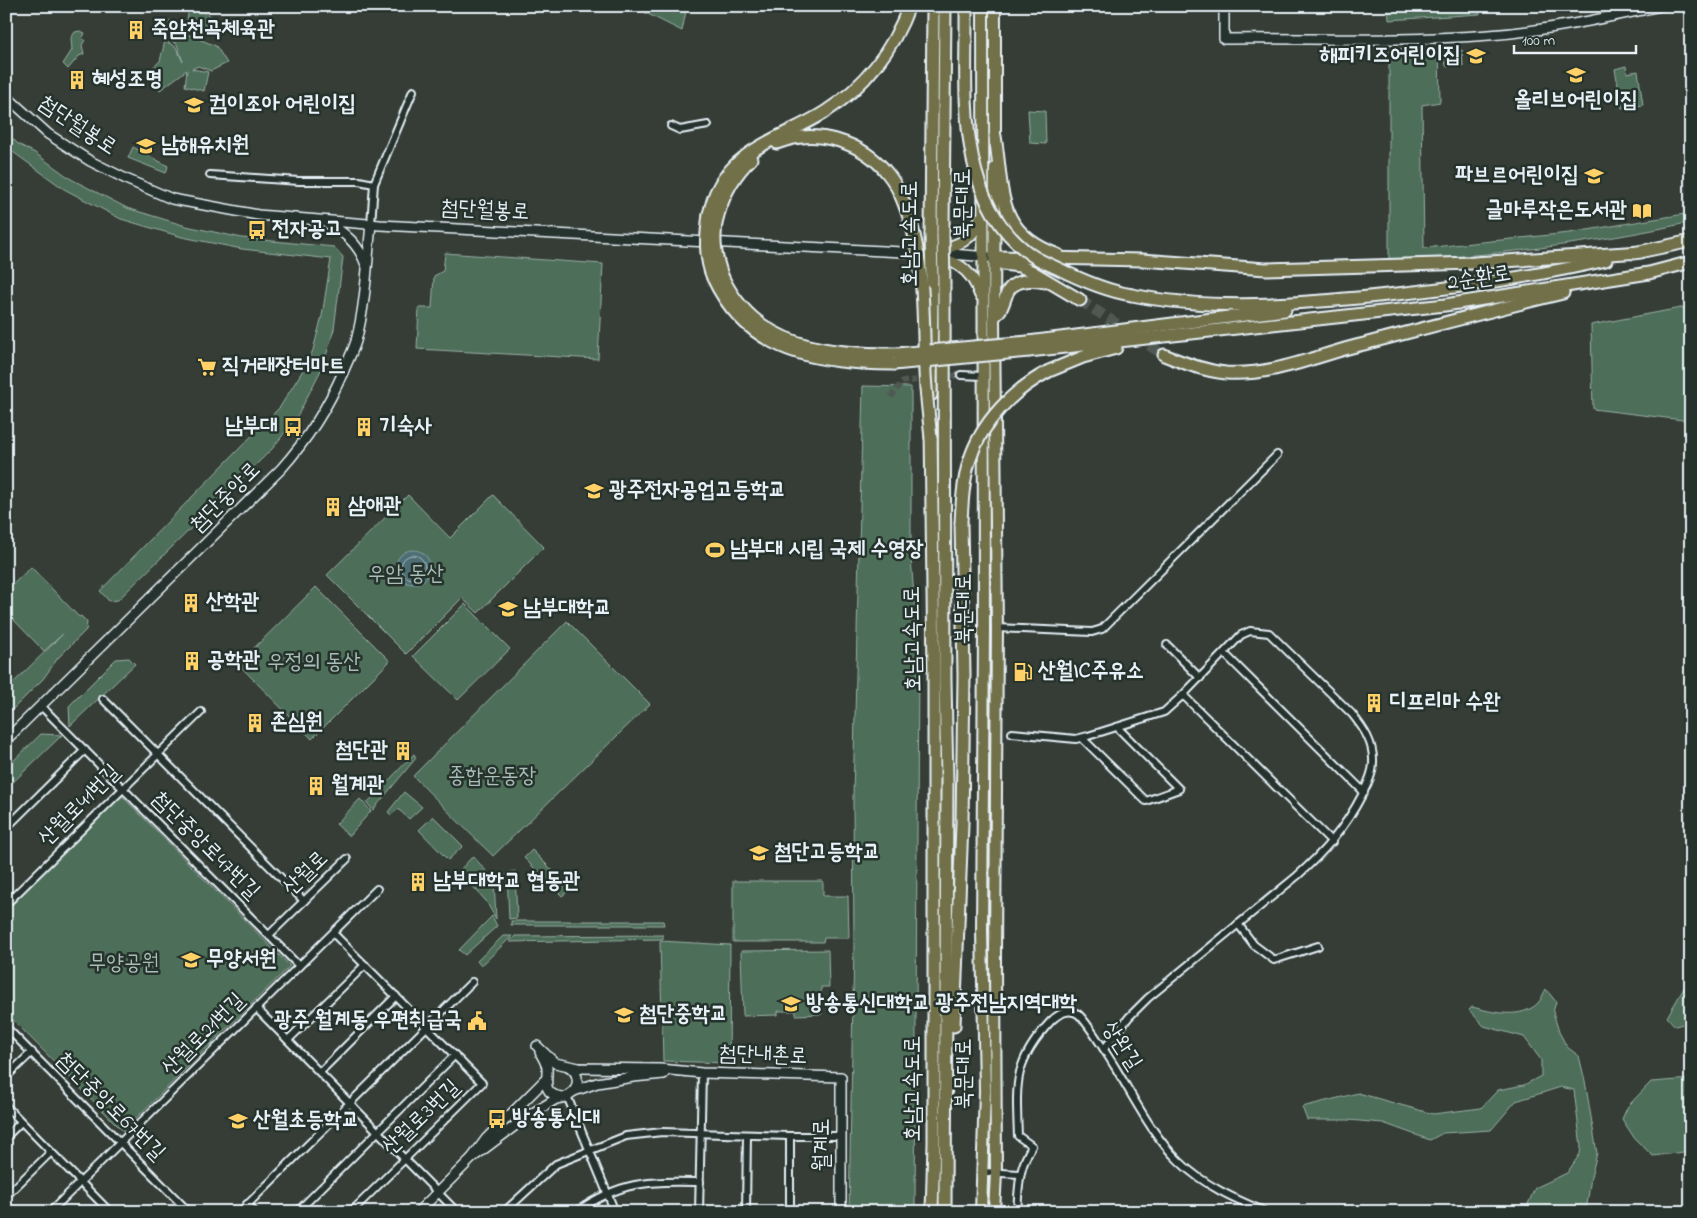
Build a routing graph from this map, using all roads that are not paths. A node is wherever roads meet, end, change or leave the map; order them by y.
1 (909, 6) edge
2 (932, 6) edge
3 (945, 6) edge
4 (966, 6) edge
5 (983, 6) edge
6 (995, 6) edge
7 (1224, 6) edge
8 (1661, 6) edge
9 (1635, 9) edge
10 (413, 91) dead end
11 (6, 96) edge
12 (708, 125) dead end
13 (671, 126) dead end
14 (995, 136) junction
15 (210, 175) dead end
16 (374, 184) junction
17 (982, 203) junction
18 (714, 214) junction
19 (323, 220) junction
20 (371, 224) junction
21 (1691, 241) edge
22 (1641, 252) junction
23 (925, 253) junction
24 (982, 256) junction
25 (995, 257) junction
26 (1079, 258) junction
27 (1691, 262) edge
28 (366, 268) junction
29 (1649, 273) junction
30 (1051, 283) junction
31 (1080, 300) tunnel mouth
32 (1326, 301) junction
33 (983, 310) junction
34 (994, 317) junction
35 (1271, 324) junction
36 (1028, 347) junction
37 (1164, 355) tunnel mouth
38 (961, 376) tunnel mouth
39 (983, 376) junction
40 (931, 439) junction
41 (1277, 455) dead end
42 (997, 628) junction
43 (1167, 645) dead end
44 (1224, 653) junction
45 (1200, 678) junction
46 (1183, 695) junction
47 (103, 700) dead end
48 (41, 706) junction
49 (201, 712) dead end
50 (1117, 727) junction
51 (1012, 732) dead end
52 (1082, 738) junction
53 (6, 740) edge
54 (85, 750) junction
55 (158, 754) junction
56 (123, 788) junction
57 (1364, 792) junction
58 (6, 828) edge
59 (1332, 842) junction
60 (347, 859) dead end
61 (377, 889) dead end
62 (304, 901) junction
63 (6, 904) edge
64 (1238, 924) junction
65 (333, 932) junction
66 (269, 935) junction
67 (1318, 946) dead end
68 (365, 965) junction
69 (299, 966) junction
70 (472, 982) dead end
71 (396, 996) junction
72 (256, 1008) junction
73 (6, 1027) edge
74 (427, 1027) junction
75 (288, 1040) junction
76 (1104, 1049) junction
77 (32, 1052) junction
78 (454, 1055) junction
79 (565, 1066) junction
80 (320, 1072) junction
81 (684, 1072) junction
82 (702, 1073) junction
83 (6, 1077) edge
84 (546, 1078) junction
85 (842, 1078) joint
86 (567, 1095) junction
87 (350, 1103) junction
88 (6, 1106) edge
89 (22, 1122) junction
90 (378, 1131) junction
91 (701, 1132) junction
92 (747, 1135) junction
93 (790, 1136) junction
94 (842, 1136) junction
95 (6, 1137) edge
96 (120, 1142) junction
97 (946, 1143) junction
98 (588, 1150) junction
99 (52, 1152) junction
100 (472, 1158) junction
101 (405, 1159) junction
102 (982, 1172) junction
103 (996, 1173) junction
104 (1020, 1174) junction
105 (80, 1181) junction
106 (700, 1182) junction
107 (438, 1192) junction
108 (608, 1193) junction
109 (6, 1196) edge
110 (248, 1204) junction
111 (50, 1212) edge
112 (110, 1212) edge
113 (189, 1212) edge
114 (240, 1212) edge
115 (255, 1212) edge
116 (297, 1212) edge
117 (351, 1212) edge
118 (418, 1212) edge
119 (457, 1212) edge
120 (504, 1212) edge
121 (576, 1212) edge
122 (615, 1212) edge
123 (699, 1212) edge
124 (746, 1212) edge
125 (790, 1212) edge
126 (841, 1212) edge
127 (932, 1212) edge
128 (945, 1212) edge
129 (981, 1212) edge
130 (994, 1212) edge
131 (1017, 1212) edge
132 (1266, 1212) edge

1 - 18 highway
2 - 40 highway, 호남고속도로, bridge
3 - 97 highway, 호남고속도로, bridge
4 - 32 highway, bridge
5 - 17 main road, 북문대로
6 - 14 main road, 북문대로
7 - 9 street
8 - 9 street
10 - 16 street
11 - 19 street, 첨단월봉로
12 - 13 street
14 - 25 main road, 북문대로
14 - 26 highway
15 - 16 street
16 - 20 street
17 - 23 main road
17 - 24 main road, 북문대로
18 - 36 highway, bridge
18 - 40 highway, bridge
19 - 20 street, 첨단월봉로
19 - 28 street
20 - 23 street, 첨단월봉로
20 - 28 street, 첨단중앙로
21 - 22 highway, 2순환로
22 - 26 highway
22 - 32 highway, 2순환로
23 - 24 street, 첨단월봉로
23 - 33 main road
24 - 25 street, 첨단월봉로
24 - 33 main road, 북문대로
25 - 26 highway
25 - 30 highway
25 - 34 main road, 북문대로
27 - 29 highway, 2순환로
28 - 48 street, 첨단중앙로
29 - 35 highway, 2순환로
29 - 37 highway
30 - 31 highway
30 - 34 highway
32 - 36 highway
33 - 39 main road, 북문대로
34 - 42 main road, 북문대로
35 - 36 highway
35 - 97 highway, bridge
38 - 39 street
39 - 102 main road, 북문대로
40 - 127 highway, 호남고속도로
41 - 42 street, 북문대로
42 - 103 main road, 북문대로
43 - 45 street
44 - 45 street
44 - 57 street
44 - 57 street
45 - 46 street
46 - 50 street
46 - 59 street
47 - 55 street
48 - 53 street, 첨단중앙로
48 - 54 street, 첨단중앙로47번길
49 - 55 street, 산월로41번길
50 - 52 street
50 - 52 street
51 - 52 street
54 - 56 street, 첨단중앙로47번길
54 - 58 street
55 - 56 street, 산월로41번길
55 - 62 street
56 - 63 street, 산월로41번길
56 - 66 street, 첨단중앙로47번길
57 - 59 street
59 - 64 street
60 - 62 street, 산월로
61 - 65 street, 산월로21번길
62 - 66 street, 산월로
64 - 67 street
64 - 76 street
65 - 68 street, 산월로3번길
65 - 69 street, 산월로21번길
66 - 69 street, 첨단중앙로47번길
68 - 71 street, 산월로3번길
68 - 75 street
69 - 72 street, 산월로21번길
70 - 74 street
71 - 74 street, 산월로3번길
71 - 80 street
72 - 75 street
72 - 96 street, 산월로21번길
73 - 77 street, 첨단중앙로67번길
74 - 78 street, 산월로3번길
74 - 87 street
75 - 80 street
76 - 104 street, 상완길
76 - 132 street, 상완길
77 - 83 street
77 - 96 street, 첨단중앙로67번길
78 - 90 street
78 - 101 street, 산월로3번길
79 - 81 street
79 - 84 street
79 - 84 street
79 - 86 street
80 - 87 street
81 - 82 street, 첨단내촌로
81 - 86 street
82 - 85 street, 첨단내촌로
82 - 91 street
84 - 86 street
84 - 100 street
85 - 94 street, 월계로
86 - 98 street
86 - 100 street
87 - 90 street
87 - 110 street
88 - 89 street
89 - 95 street
89 - 99 street
90 - 101 street
90 - 116 street
91 - 92 street
91 - 98 street
91 - 106 street
92 - 93 street
92 - 124 street
93 - 94 street
93 - 125 street
94 - 126 street, 월계로
96 - 105 street, 산월로21번길
96 - 113 street, 첨단중앙로67번길
97 - 128 highway, 호남고속도로
98 - 108 street
98 - 120 street
99 - 105 street
99 - 109 street
100 - 107 street
101 - 107 street
101 - 117 street, 산월로3번길
102 - 103 street
102 - 129 main road, 북문대로
103 - 104 street
103 - 130 main road, 북문대로
104 - 131 street, 상완길
105 - 111 street, 산월로21번길
105 - 112 street
106 - 108 street
106 - 123 street
107 - 118 street
107 - 119 street
108 - 121 street
108 - 122 street
110 - 114 street
110 - 115 street

